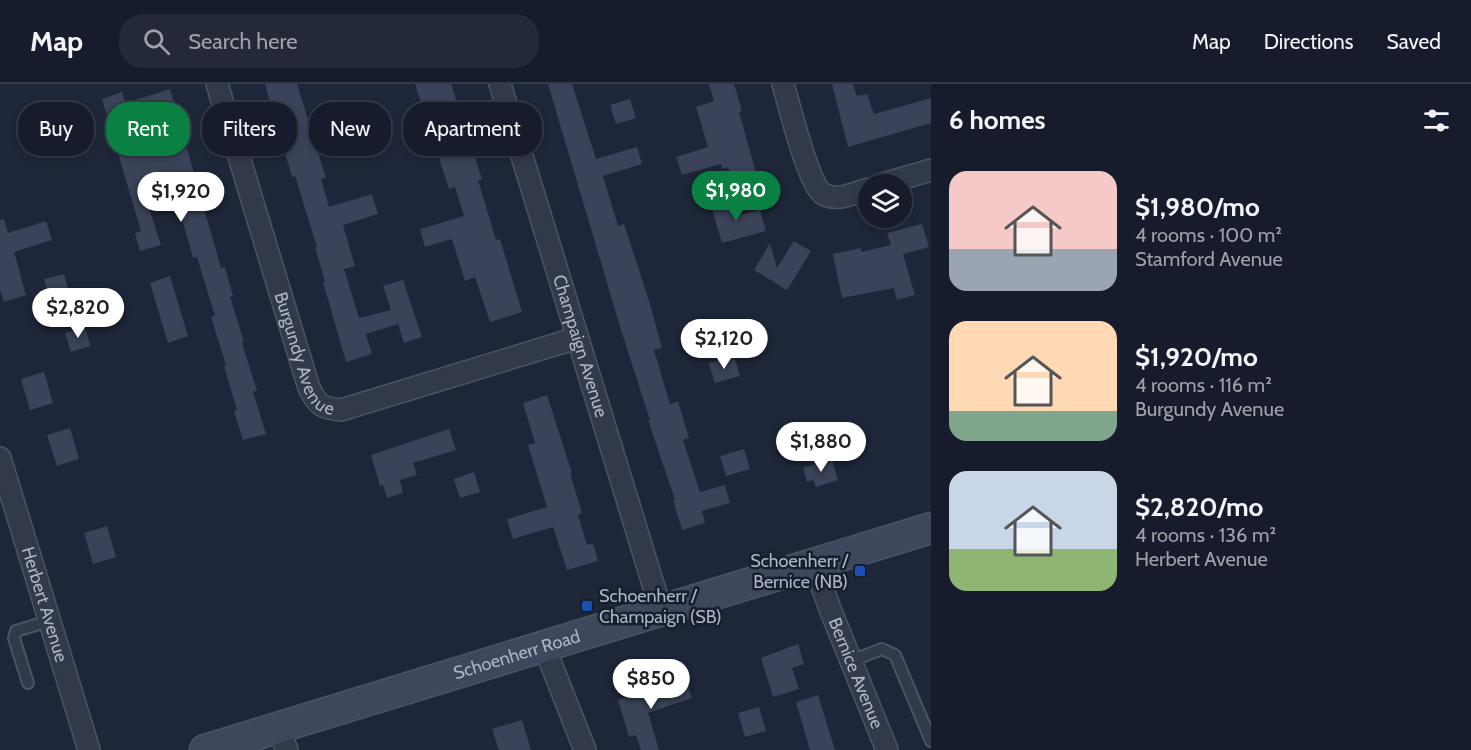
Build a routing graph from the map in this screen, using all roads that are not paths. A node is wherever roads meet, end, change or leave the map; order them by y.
1 (217, 84) edge
2 (500, 84) edge
3 (783, 84) edge
4 (931, 170) edge
5 (912, 176) edge
6 (858, 192) edge
7 (577, 338) junction
8 (0, 458) edge
9 (931, 528) edge
10 (813, 564) junction
11 (661, 610) junction
12 (49, 621) junction
13 (544, 646) junction
14 (851, 661) junction
15 (28, 683) dead end
16 (282, 739) edge
17 (931, 741) edge
18 (218, 748) edge
19 (88, 750) edge
20 (585, 750) edge
21 (887, 750) edge

1 - 7 street, Burgundy Avenue
2 - 7 street, Champaign Avenue
3 - 6 street
4 - 5 street
7 - 11 street, Champaign Avenue
8 - 12 street, Herbert Avenue
9 - 10 main road, Schoenherr Road
10 - 11 main road, Schoenherr Road
10 - 14 street, Bernice Avenue
11 - 13 main road, Schoenherr Road
12 - 15 lane
12 - 19 street, Herbert Avenue
13 - 16 main road, Schoenherr Road
13 - 20 street
14 - 17 lane
14 - 21 street, Bernice Avenue
16 - 18 main road, Schoenherr Road

